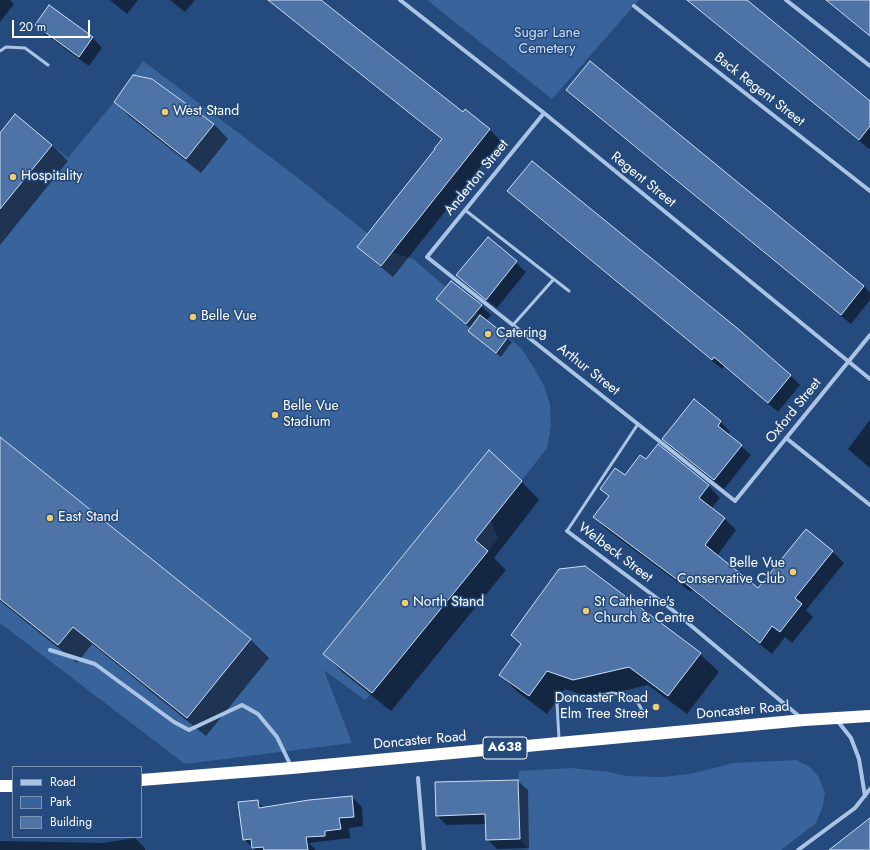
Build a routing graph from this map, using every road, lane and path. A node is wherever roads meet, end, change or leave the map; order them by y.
1 (400, 0) edge
2 (786, 0) edge
3 (634, 6) dead end
4 (0, 51) edge
5 (48, 64) dead end
6 (870, 66) edge
7 (544, 113) junction
8 (870, 191) edge
9 (465, 210) junction
10 (427, 256) joint
11 (553, 280) junction
12 (569, 292) dead end
13 (513, 325) junction
14 (870, 335) edge
15 (848, 362) junction
16 (870, 379) edge
17 (638, 424) junction
18 (786, 438) junction
19 (735, 501) joint
20 (870, 505) edge
21 (567, 530) joint
22 (50, 650) dead end
23 (642, 710) dead end
24 (870, 716) edge
25 (836, 718) junction
26 (804, 720) junction
27 (560, 743) junction
28 (292, 768) junction
29 (418, 778) dead end
30 (142, 780) edge
31 (0, 786) edge
32 (12, 786) edge
33 (870, 789) edge
34 (865, 796) junction
35 (424, 850) edge
36 (798, 850) edge

1 - 7 street, Regent Street
2 - 6 street
3 - 8 street, Back Regent Street
4 - 5 lane
7 - 9 street, Anderton Street
7 - 15 street, Regent Street
9 - 10 street, Anderton Street
9 - 11 lane
10 - 13 street, Arthur Street
11 - 12 lane
11 - 13 lane
13 - 17 street, Arthur Street
14 - 15 street, Oxford Street
15 - 16 street, Regent Street
15 - 18 street, Oxford Street
17 - 19 street, Arthur Street
17 - 21 lane, Welbeck Street
18 - 19 street, Oxford Street
18 - 20 street
21 - 26 street, Welbeck Street
22 - 28 street
23 - 27 lane
24 - 25 highway, Doncaster Road / A638
25 - 26 highway, Doncaster Road / A638
25 - 34 street
26 - 27 highway, Doncaster Road / A638
27 - 28 highway, Doncaster Road / A638
28 - 30 highway, Doncaster Road / A638
29 - 35 street
31 - 32 highway
33 - 34 street
34 - 36 street

